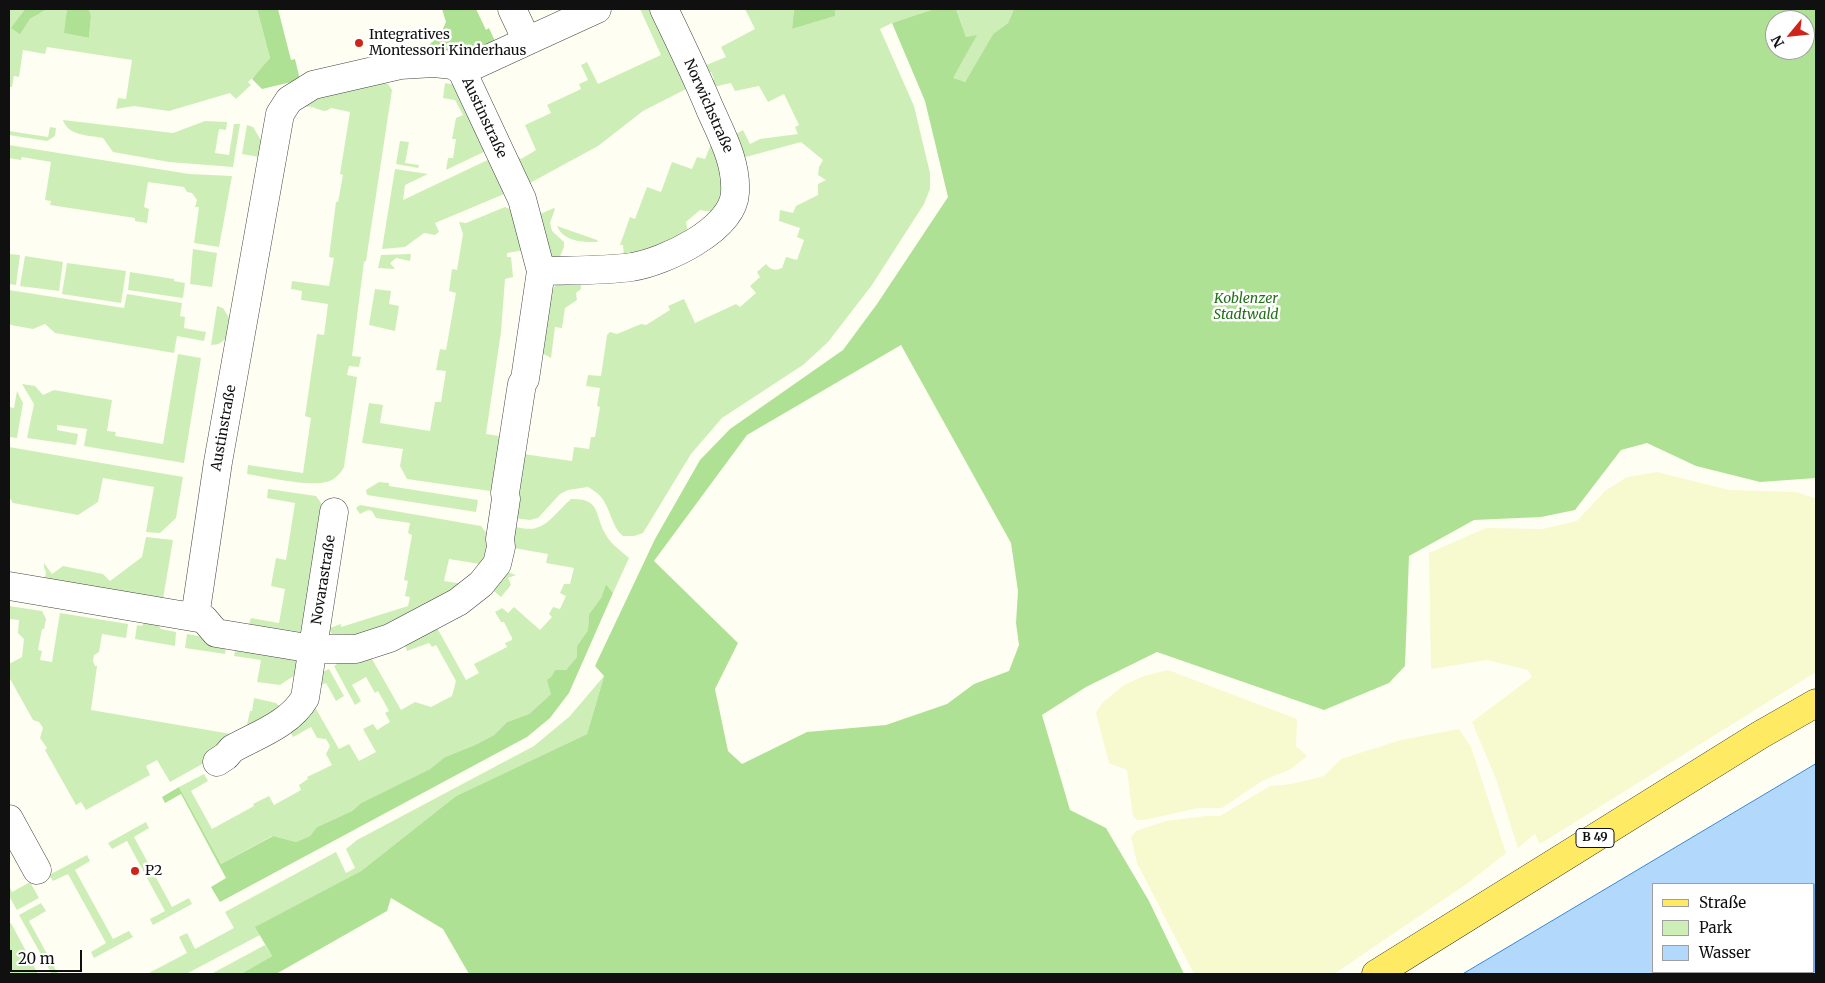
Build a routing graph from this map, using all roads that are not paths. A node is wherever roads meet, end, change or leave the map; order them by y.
1 (512, 9) edge
2 (597, 9) edge
3 (664, 9) edge
4 (527, 41) junction
5 (462, 71) junction
6 (541, 271) junction
7 (334, 512) dead end
8 (9, 586) edge
9 (195, 617) junction
10 (313, 649) junction
11 (1816, 703) edge
12 (217, 762) dead end
13 (9, 819) edge
14 (37, 870) dead end
15 (1376, 974) edge

1 - 4 street
2 - 4 street
3 - 6 street, Norwichstraße
4 - 5 street
5 - 6 street, Austinstraße
5 - 9 street, Austinstraße
6 - 10 street, Austinstraße
7 - 10 street, Novarastraße
8 - 9 street, Austinstraße
9 - 10 street, Austinstraße
10 - 12 street
11 - 15 main road, B 49
13 - 14 street

